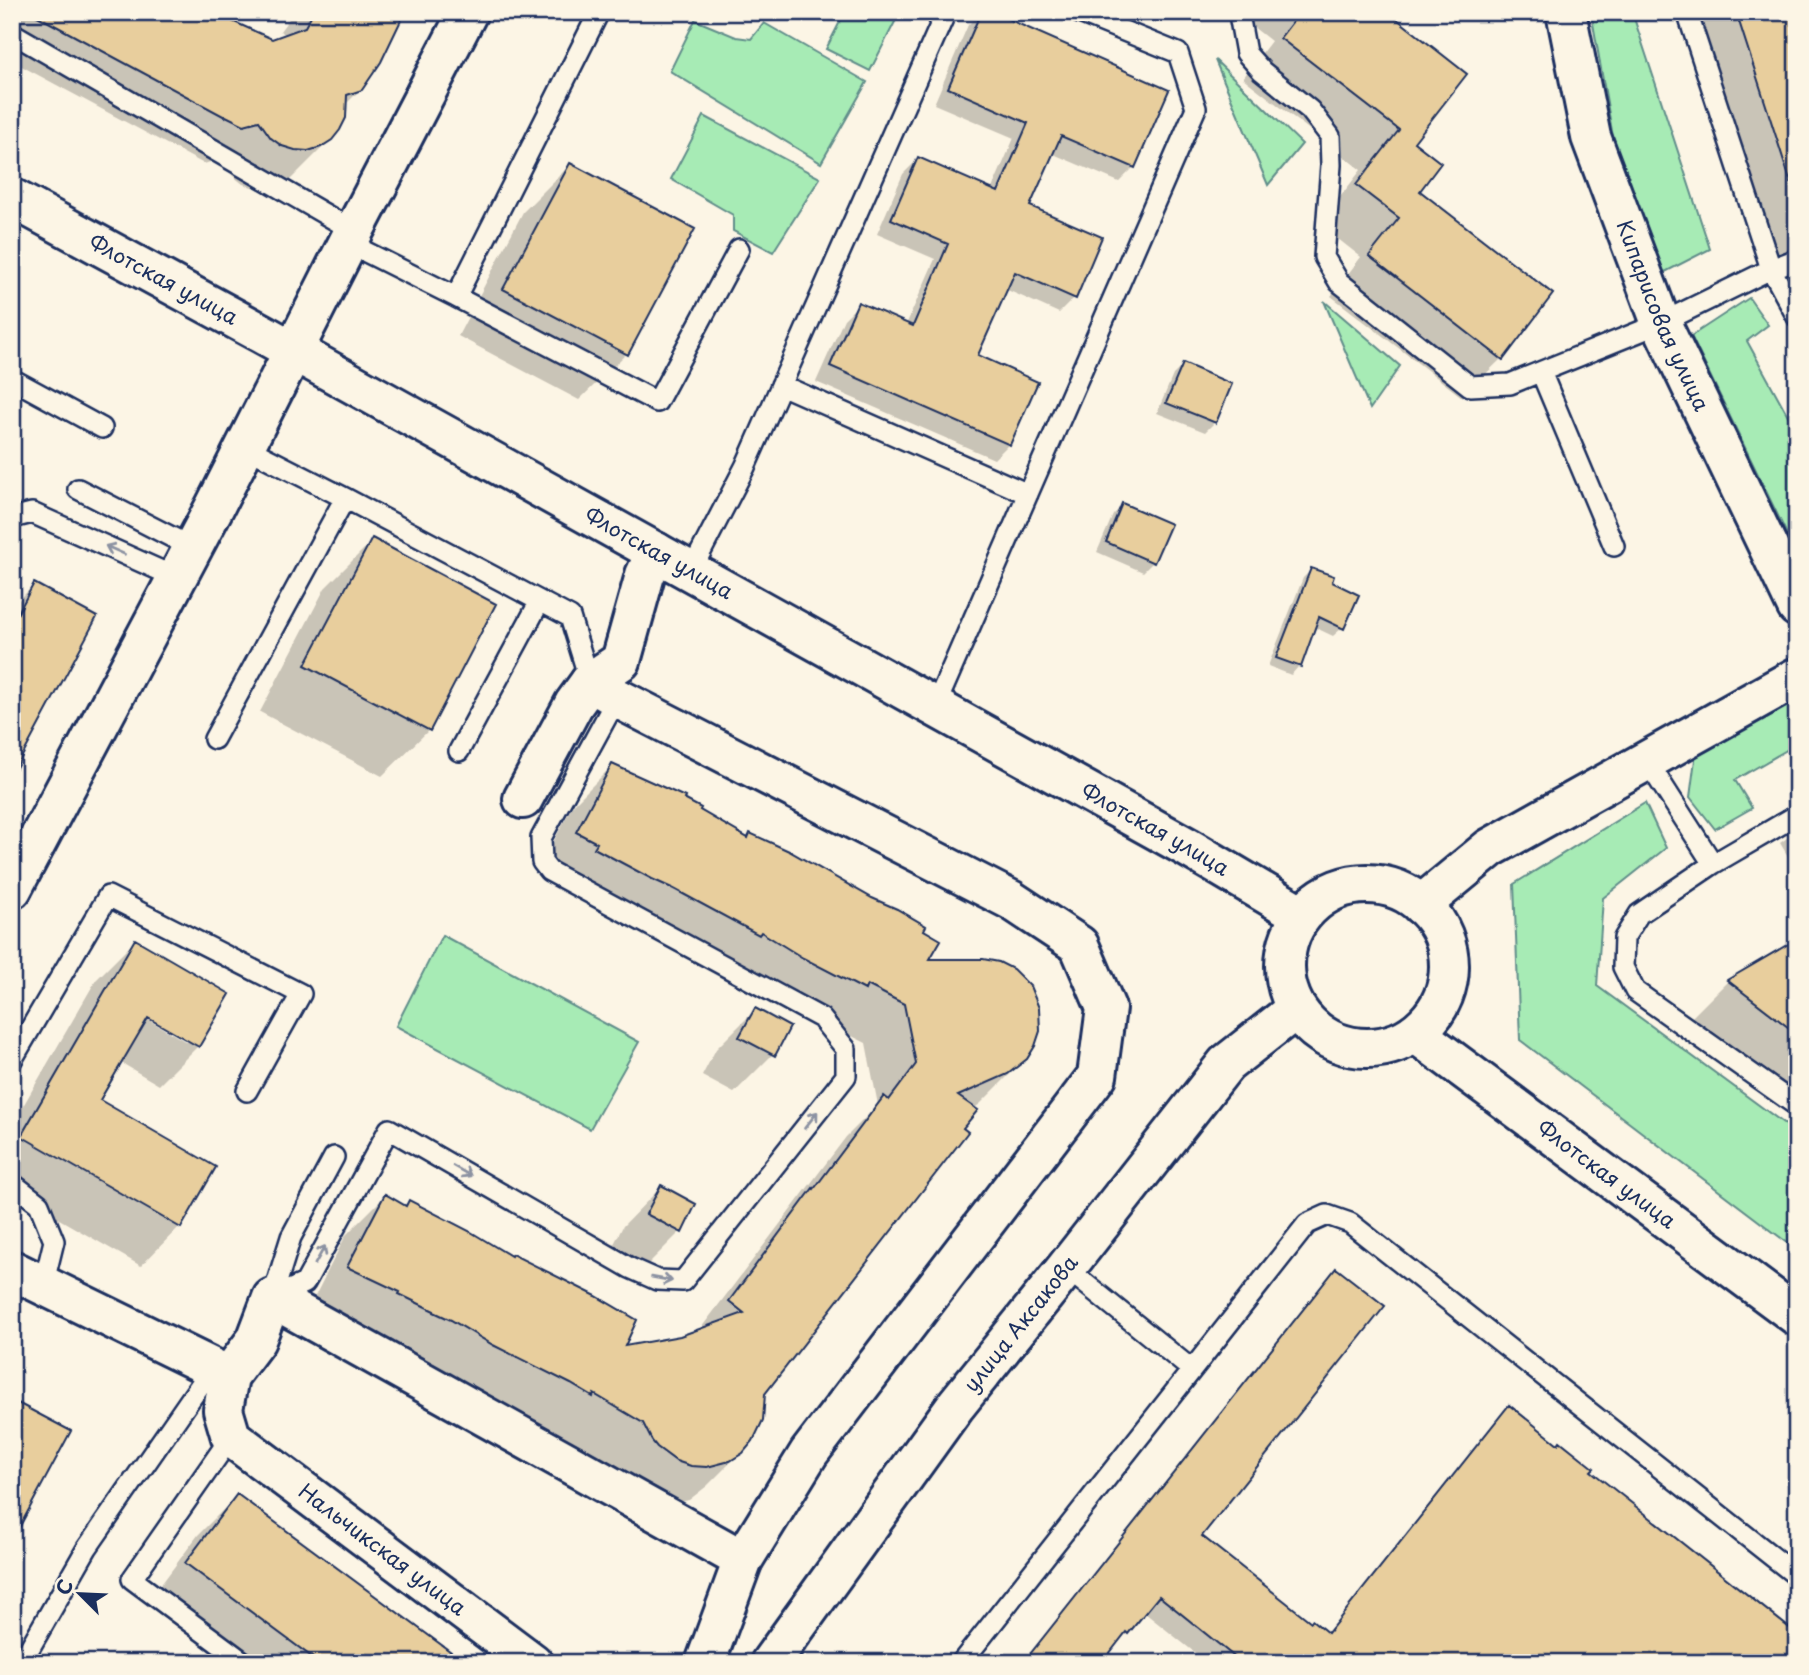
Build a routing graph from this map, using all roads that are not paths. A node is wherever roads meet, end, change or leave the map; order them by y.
1 (468, 12) edge
2 (599, 12) edge
3 (946, 12) edge
4 (1077, 12) edge
5 (1240, 12) edge
6 (1566, 12) edge
7 (1687, 12) edge
8 (12, 33) edge
9 (12, 198) edge
10 (351, 237) junction
11 (739, 249) dead end
12 (1797, 259) edge
13 (1771, 269) junction
14 (456, 297) junction
15 (1797, 317) edge
16 (1661, 323) junction
17 (294, 351) junction
18 (1541, 372) junction
19 (12, 379) edge
20 (781, 385) junction
21 (102, 428) dead end
22 (245, 447) junction
23 (78, 489) dead end
24 (1028, 494) junction
25 (345, 498) junction
26 (12, 518) edge
27 (1614, 546) dead end
28 (656, 552) junction
29 (185, 563) junction
30 (691, 571) junction
31 (540, 601) junction
32 (1797, 607) edge
33 (1797, 677) edge
34 (603, 690) junction
35 (935, 707) junction
36 (214, 739) dead end
37 (459, 751) dead end
38 (1647, 761) junction
39 (523, 799) dead end
40 (1797, 815) edge
41 (1713, 863) junction
42 (12, 889) edge
43 (1421, 905) junction
44 (1302, 915) junction
45 (1296, 1009) junction
46 (1415, 1033) junction
47 (12, 1060) edge
48 (247, 1091) dead end
49 (1797, 1106) edge
50 (334, 1157) dead end
51 (12, 1184) edge
52 (1066, 1268) junction
53 (27, 1278) edge
54 (272, 1298) junction
55 (1797, 1316) edge
56 (1191, 1369) junction
57 (221, 1372) junction
58 (231, 1437) junction
59 (743, 1560) junction
60 (1797, 1576) edge
61 (21, 1663) edge
62 (245, 1663) edge
63 (533, 1663) edge
64 (705, 1663) edge
65 (770, 1663) edge
66 (961, 1663) edge

1 - 10 street
2 - 14 lane
3 - 20 lane
4 - 24 lane
5 - 18 lane
6 - 16 street, Кипарисовая улица
7 - 13 lane
8 - 10 lane
9 - 17 street, Флотская улица
10 - 14 lane
10 - 17 street
11 - 14 lane
12 - 13 lane
13 - 15 lane
13 - 16 lane
16 - 18 lane
16 - 32 street, Кипарисовая улица
17 - 22 street
17 - 28 street, Флотская улица
18 - 27 lane
19 - 21 lane
20 - 24 lane
20 - 30 lane
22 - 25 lane
22 - 29 street
23 - 29 lane
24 - 35 lane
25 - 31 lane
25 - 36 lane
29 -> 26 lane
28 - 30 street, Флотская улица
28 - 34 street
29 - 42 street
30 - 35 street, Флотская улица
31 - 34 lane
31 - 37 lane
33 - 38 street
34 - 39 street
54 -> 34 lane
34 - 59 street
35 - 44 street, Флотская улица
38 - 41 lane
38 - 43 street
40 - 41 lane
41 - 49 lane
43 - 44 street
43 - 46 street
44 - 45 street
45 - 46 street
45 - 52 street, улица Аксакова
46 - 55 street, Флотская улица
47 - 48 lane
50 - 54 lane
51 - 53 lane
52 - 56 lane
52 - 65 street, улица Аксакова
53 - 57 street
54 - 57 street
54 - 59 street
56 - 60 lane
56 - 66 lane
57 - 58 street
57 - 61 lane
58 - 62 lane
58 - 63 street, Нальчикская улица
59 - 64 street

